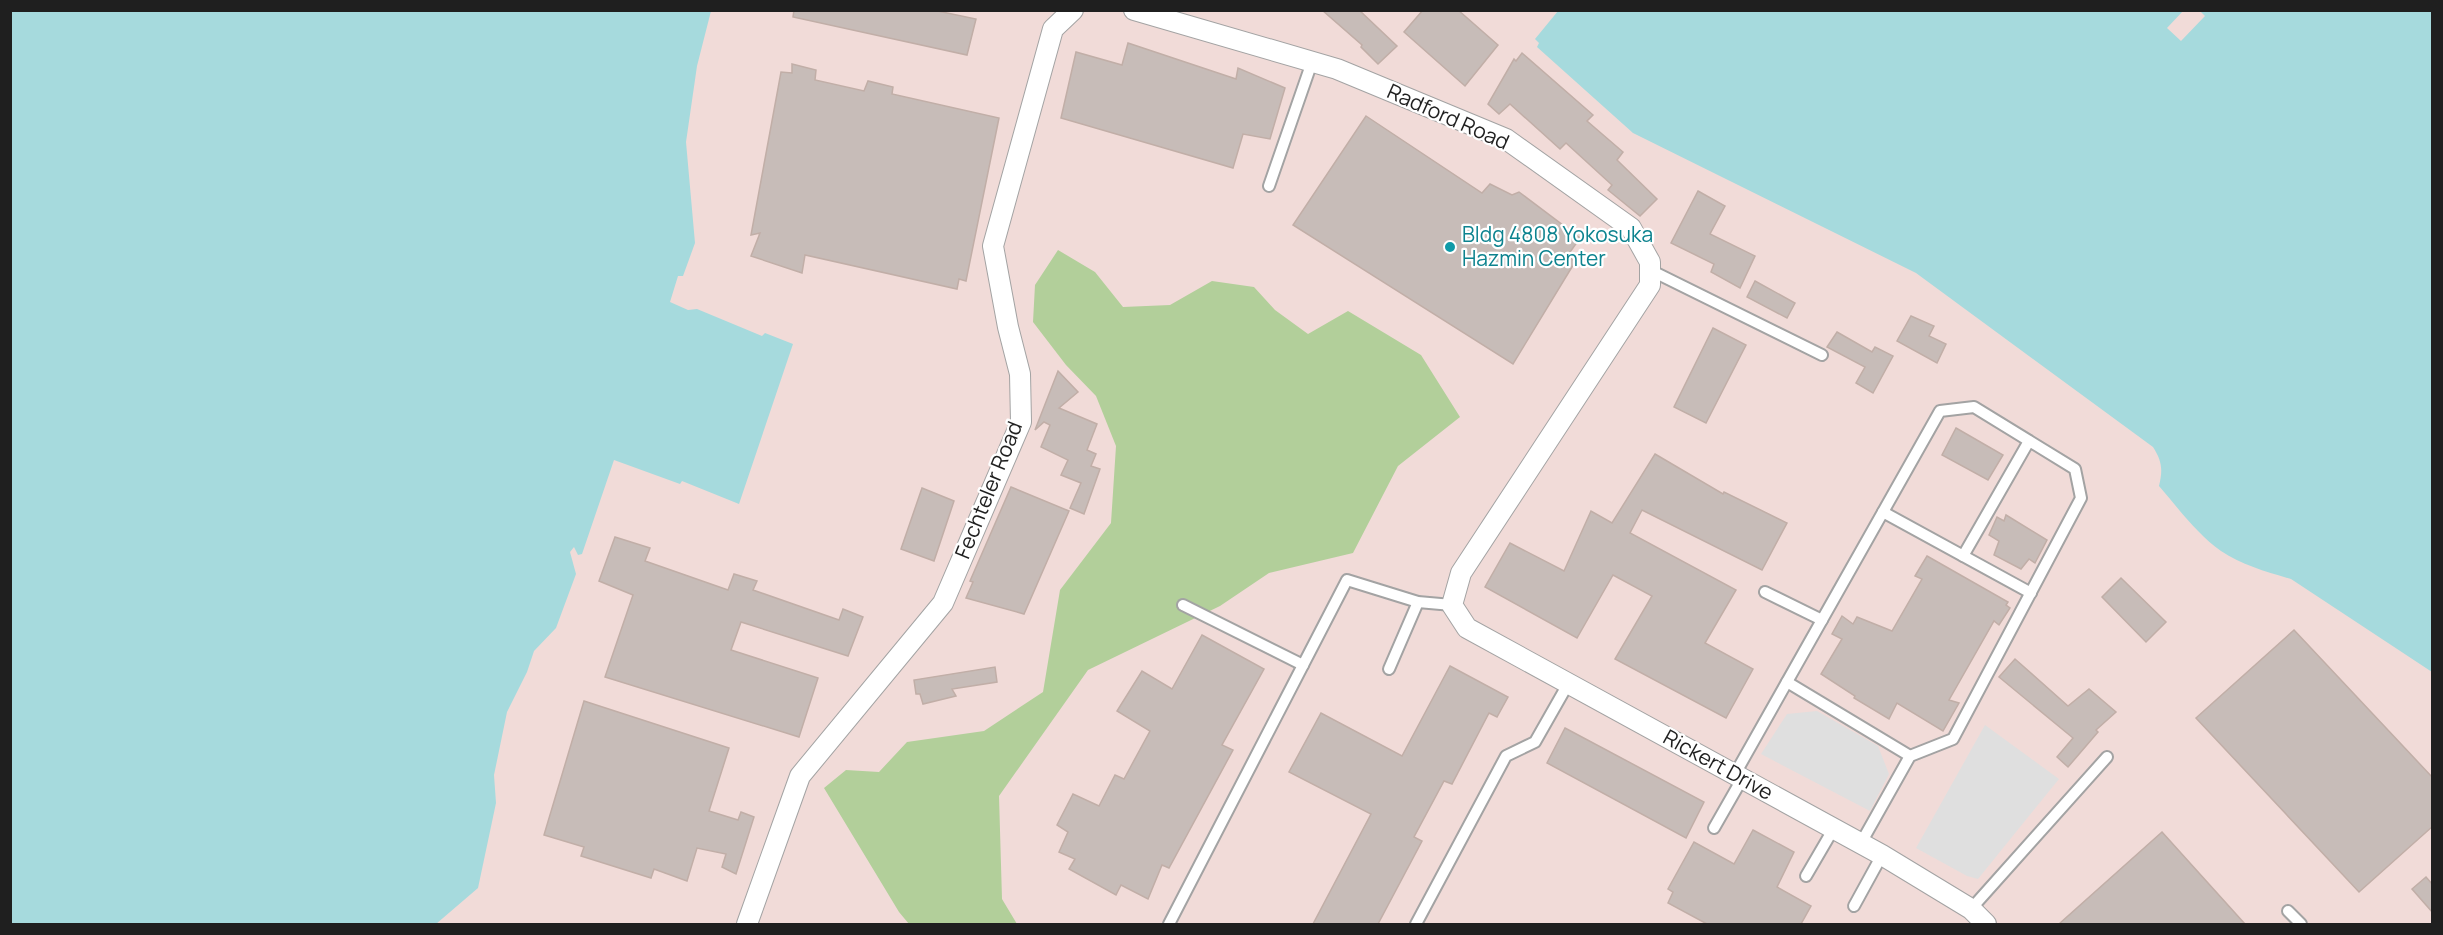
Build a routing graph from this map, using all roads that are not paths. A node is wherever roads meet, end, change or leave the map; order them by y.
1 (1073, 10) edge
2 (1134, 10) edge
3 (1312, 62) junction
4 (1269, 186) dead end
5 (1650, 270) junction
6 (1822, 355) dead end
7 (2029, 441) junction
8 (1883, 512) junction
9 (1963, 556) junction
10 (1765, 592) dead end
11 (2031, 593) junction
12 (1418, 602) junction
13 (1183, 604) dead end
14 (1452, 605) junction
15 (1822, 620) junction
16 (1303, 665) junction
17 (1389, 669) dead end
18 (1787, 682) junction
19 (1568, 684) junction
20 (1910, 756) junction
21 (2107, 757) dead end
22 (1738, 776) junction
23 (1714, 828) dead end
24 (1834, 828) junction
25 (1861, 843) junction
26 (1882, 855) junction
27 (1806, 876) dead end
28 (1854, 906) dead end
29 (1971, 909) junction
30 (2288, 911) dead end
31 (747, 924) edge
32 (1169, 924) edge
33 (1416, 924) edge
34 (1986, 924) edge
35 (2301, 924) edge

1 - 31 street, Fechteler Road
2 - 3 street, Radford Road
3 - 4 lane
3 - 5 street, Radford Road
5 - 6 lane
5 - 14 street
7 - 8 lane
7 - 9 lane
7 - 11 lane
8 - 9 lane
8 - 15 lane
9 - 11 lane
10 - 15 lane
11 - 20 lane
12 - 14 lane
12 - 16 lane
12 - 17 lane
13 - 16 lane
14 - 19 street, Rickert Drive
15 - 18 lane
16 - 32 lane
18 - 20 lane
18 - 22 lane
19 - 22 street, Rickert Drive
19 - 33 lane
20 - 25 lane
21 - 29 lane
22 - 23 lane
22 - 24 street, Rickert Drive
24 - 25 street, Rickert Drive
24 - 27 lane
25 - 26 street, Rickert Drive
26 - 28 lane
26 - 29 street, Rickert Drive
29 - 34 street, Rickert Drive
30 - 35 lane

